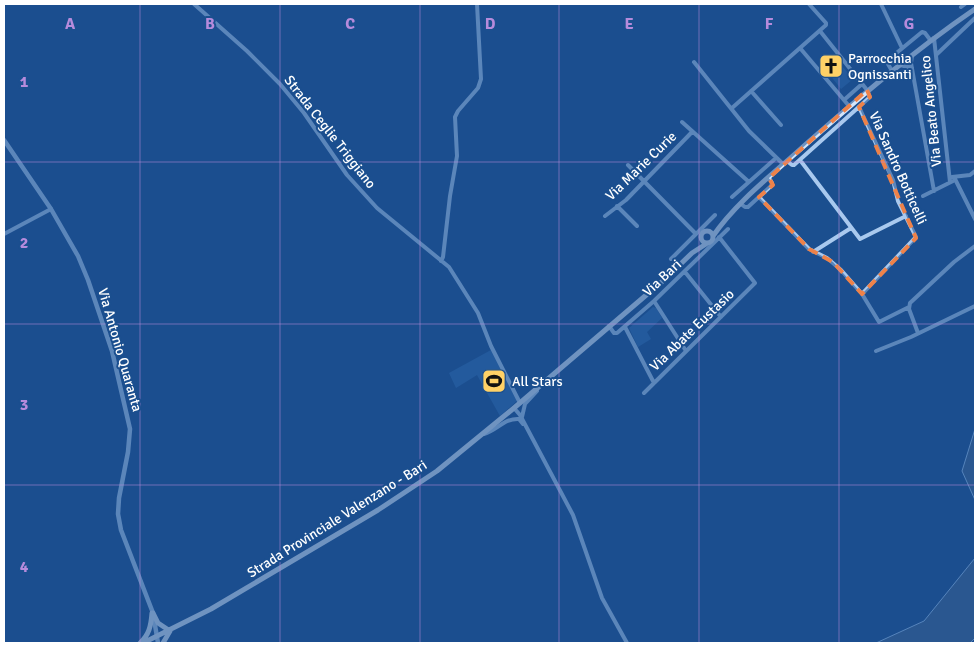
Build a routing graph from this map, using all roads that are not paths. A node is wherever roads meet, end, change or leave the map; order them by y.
1 (194, 4) edge
2 (477, 4) edge
3 (809, 4) edge
4 (881, 4) edge
5 (965, 4) edge
6 (961, 7) dead end
7 (975, 9) edge
8 (975, 18) edge
9 (820, 31) junction
10 (933, 39) junction
11 (800, 48) junction
12 (902, 48) junction
13 (936, 55) junction
14 (912, 56) junction
15 (694, 62) dead end
16 (900, 65) junction
17 (912, 68) junction
18 (892, 71) junction
19 (862, 84) junction
20 (867, 90) junction
21 (751, 91) junction
22 (844, 100) junction
23 (849, 106) junction
24 (859, 107) junction
25 (732, 108) junction
26 (682, 122) dead end
27 (781, 125) dead end
28 (692, 132) junction
29 (4, 140) edge
30 (776, 158) junction
31 (800, 160) junction
32 (785, 162) junction
33 (628, 165) dead end
34 (975, 172) edge
35 (759, 174) junction
36 (953, 178) junction
37 (767, 180) junction
38 (644, 182) junction
39 (748, 184) junction
40 (934, 191) junction
41 (753, 192) junction
42 (923, 196) dead end
43 (732, 197) dead end
44 (759, 197) junction
45 (741, 204) junction
46 (617, 206) junction
47 (51, 209) junction
48 (715, 215) dead end
49 (605, 216) dead end
50 (906, 216) junction
51 (975, 219) edge
52 (722, 222) junction
53 (638, 226) dead end
54 (851, 228) junction
55 (728, 229) dead end
56 (701, 233) junction
57 (4, 234) edge
58 (719, 237) junction
59 (711, 241) junction
60 (975, 246) edge
61 (813, 252) junction
62 (692, 253) junction
63 (671, 259) dead end
64 (441, 261) junction
65 (685, 272) junction
66 (862, 294) junction
67 (654, 301) junction
68 (975, 306) edge
69 (909, 307) junction
70 (628, 310) junction
71 (721, 317) junction
72 (634, 318) junction
73 (609, 326) junction
74 (625, 326) junction
75 (918, 333) junction
76 (686, 351) junction
77 (876, 351) dead end
78 (575, 356) joint
79 (654, 383) junction
80 (539, 386) junction
81 (644, 393) dead end
82 (520, 403) junction
83 (514, 408) junction
84 (521, 419) junction
85 (484, 434) junction
86 (152, 613) junction
87 (170, 631) junction
88 (157, 640) edge
89 (142, 643) edge
90 (163, 643) edge
91 (627, 643) edge

1 - 64 street, Strada Ceglie Triggiano
2 - 64 street
3 - 9 street
4 - 12 street
5 - 6 street
7 - 10 main road, Via Bari
8 - 13 street
9 - 11 street
9 - 19 street
10 - 12 street
10 - 13 street, Via Beato Angelico
10 - 14 main road, Via Bari
11 - 21 street
11 - 22 street
12 - 18 street
13 - 36 street, Via Beato Angelico
14 - 16 main road, Via Bari
14 - 17 street
15 - 25 street
16 - 17 street
16 - 18 main road, Via Bari
17 - 40 street
18 - 20 main road, Via Bari
19 - 20 street
19 - 22 street
20 - 23 main road, Via Bari
20 - 24 street, Via Bari
21 - 25 street
21 - 27 street
22 - 23 street
23 - 32 main road, Via Bari
24 - 31 street, Via Bari
24 - 50 street, Via Sandro Botticelli
25 - 30 street
26 - 28 street
28 - 38 street, Via Marie Curie
28 - 39 street
29 - 47 street, Via Antonio Quaranta
30 - 32 street
30 - 35 street
31 - 32 street
31 - 54 street
32 - 37 main road, Via Bari
33 - 38 street
34 - 36 street
35 - 37 street
35 - 39 street
36 - 40 street, Via Beato Angelico
36 - 51 street
37 - 41 main road, Via Bari
37 - 44 street, Via Bari
38 - 46 street, Via Marie Curie
38 - 56 street
39 - 41 street
39 - 43 street
40 - 42 street
41 - 45 main road, Via Bari
44 - 45 street, Via Bari
44 - 61 street
45 - 52 main road, Via Bari
46 - 49 street, Via Marie Curie
46 - 53 street
47 - 57 street
47 - 86 street, Via Antonio Quaranta
48 - 56 street, Via Bari
50 - 54 street
50 - 66 street, Via Sandro Botticelli
52 - 56 main road, Via Bari
52 - 59 main road, Via Bari
54 - 61 street
55 - 58 street, Via Bari
56 - 59 main road
56 - 59 main road
56 - 62 main road, Via Bari
56 - 63 street, Via Bari
58 - 59 street, Via Bari
58 - 71 street, Via Abate Eustasio
59 - 62 main road, Via Bari
59 - 65 street, Via Bari
60 - 69 street
61 - 66 street
62 - 70 main road, Via Bari
64 - 82 street, Strada Ceglie Triggiano
65 - 67 street, Via Bari
65 - 71 street
66 - 69 street
67 - 72 street, Via Bari
67 - 76 street
68 - 75 street
69 - 75 street
70 - 72 street
70 - 73 main road, Via Bari
71 - 76 street, Via Abate Eustasio
72 - 74 street, Via Bari
73 - 74 street
73 - 78 main road, Via Bari
74 - 79 street
75 - 77 street
76 - 79 street, Via Abate Eustasio
78 - 80 main road, Strada Provinciale Valenzano - Bari
79 - 81 street, Via Abate Eustasio
80 - 82 main road, Strada Provinciale Valenzano - Bari
80 - 84 street
82 - 83 main road, Strada Provinciale Valenzano - Bari
83 - 84 street
83 - 85 main road, Strada Provinciale Valenzano - Bari
84 - 85 street
84 - 91 street
85 - 87 main road, Strada Provinciale Valenzano - Bari
86 - 87 main road
86 - 88 street, Via Antonio Quaranta
86 - 89 main road
87 - 88 main road, Strada Provinciale Valenzano - Bari
87 - 90 main road
88 - 89 main road, Strada Provinciale Valenzano - Bari

